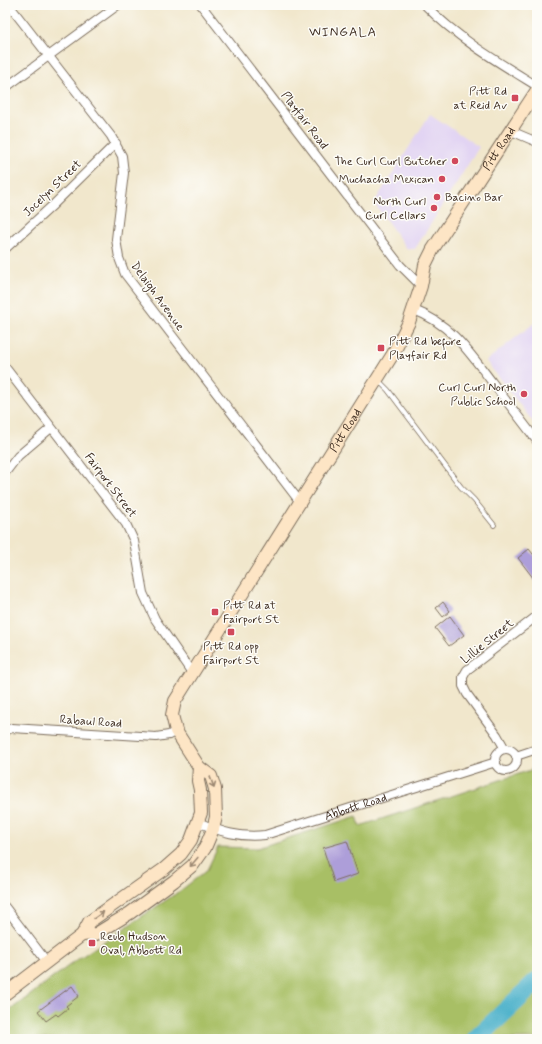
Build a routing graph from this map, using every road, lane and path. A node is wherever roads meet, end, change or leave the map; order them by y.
1 (9, 5) edge
2 (118, 5) edge
3 (201, 5) edge
4 (425, 5) edge
5 (48, 55) junction
6 (537, 86) edge
7 (5, 88) edge
8 (537, 90) edge
9 (511, 131) junction
10 (537, 142) edge
11 (116, 143) junction
12 (5, 249) edge
13 (421, 286) junction
14 (414, 310) junction
15 (5, 367) edge
16 (377, 379) junction
17 (52, 428) junction
18 (537, 441) edge
19 (5, 473) edge
20 (300, 502) junction
21 (494, 525) dead end
22 (537, 616) edge
23 (192, 673) junction
24 (5, 731) edge
25 (176, 731) junction
26 (505, 749) junction
27 (537, 749) edge
28 (516, 756) junction
29 (496, 762) junction
30 (199, 767) junction
31 (198, 822) junction
32 (213, 829) junction
33 (5, 907) edge
34 (82, 935) junction
35 (47, 962) junction
36 (5, 994) edge

1 - 5 street, Delaigh Avenue
2 - 5 street
3 - 13 street, Playfair Road
4 - 6 street
5 - 7 street
5 - 11 street, Delaigh Avenue
8 - 9 main road, Pitt Road
9 - 10 street
9 - 13 main road, Pitt Road
11 - 12 street, Jocelyn Street
11 - 20 street, Delaigh Avenue
13 - 14 main road, Pitt Road
14 - 16 main road, Pitt Road
14 - 18 street
15 - 17 street, Fairport Street
16 - 20 main road, Pitt Road
16 - 21 lane
17 - 19 street
17 - 23 street, Fairport Street
20 - 23 main road, Pitt Road
22 - 26 street, Lillie Street
23 - 25 main road, Pitt Road
24 - 25 street, Rabaul Road
25 - 30 main road, Pitt Road
26 - 28 street
26 - 29 street
27 - 28 street
28 - 29 street
29 - 32 street, Abbott Road
30 - 31 main road
30 -> 32 main road, Pitt Road
31 - 32 street, Abbott Road
34 -> 31 main road
32 -> 34 main road
33 - 35 street
34 - 35 main road
35 - 36 main road

